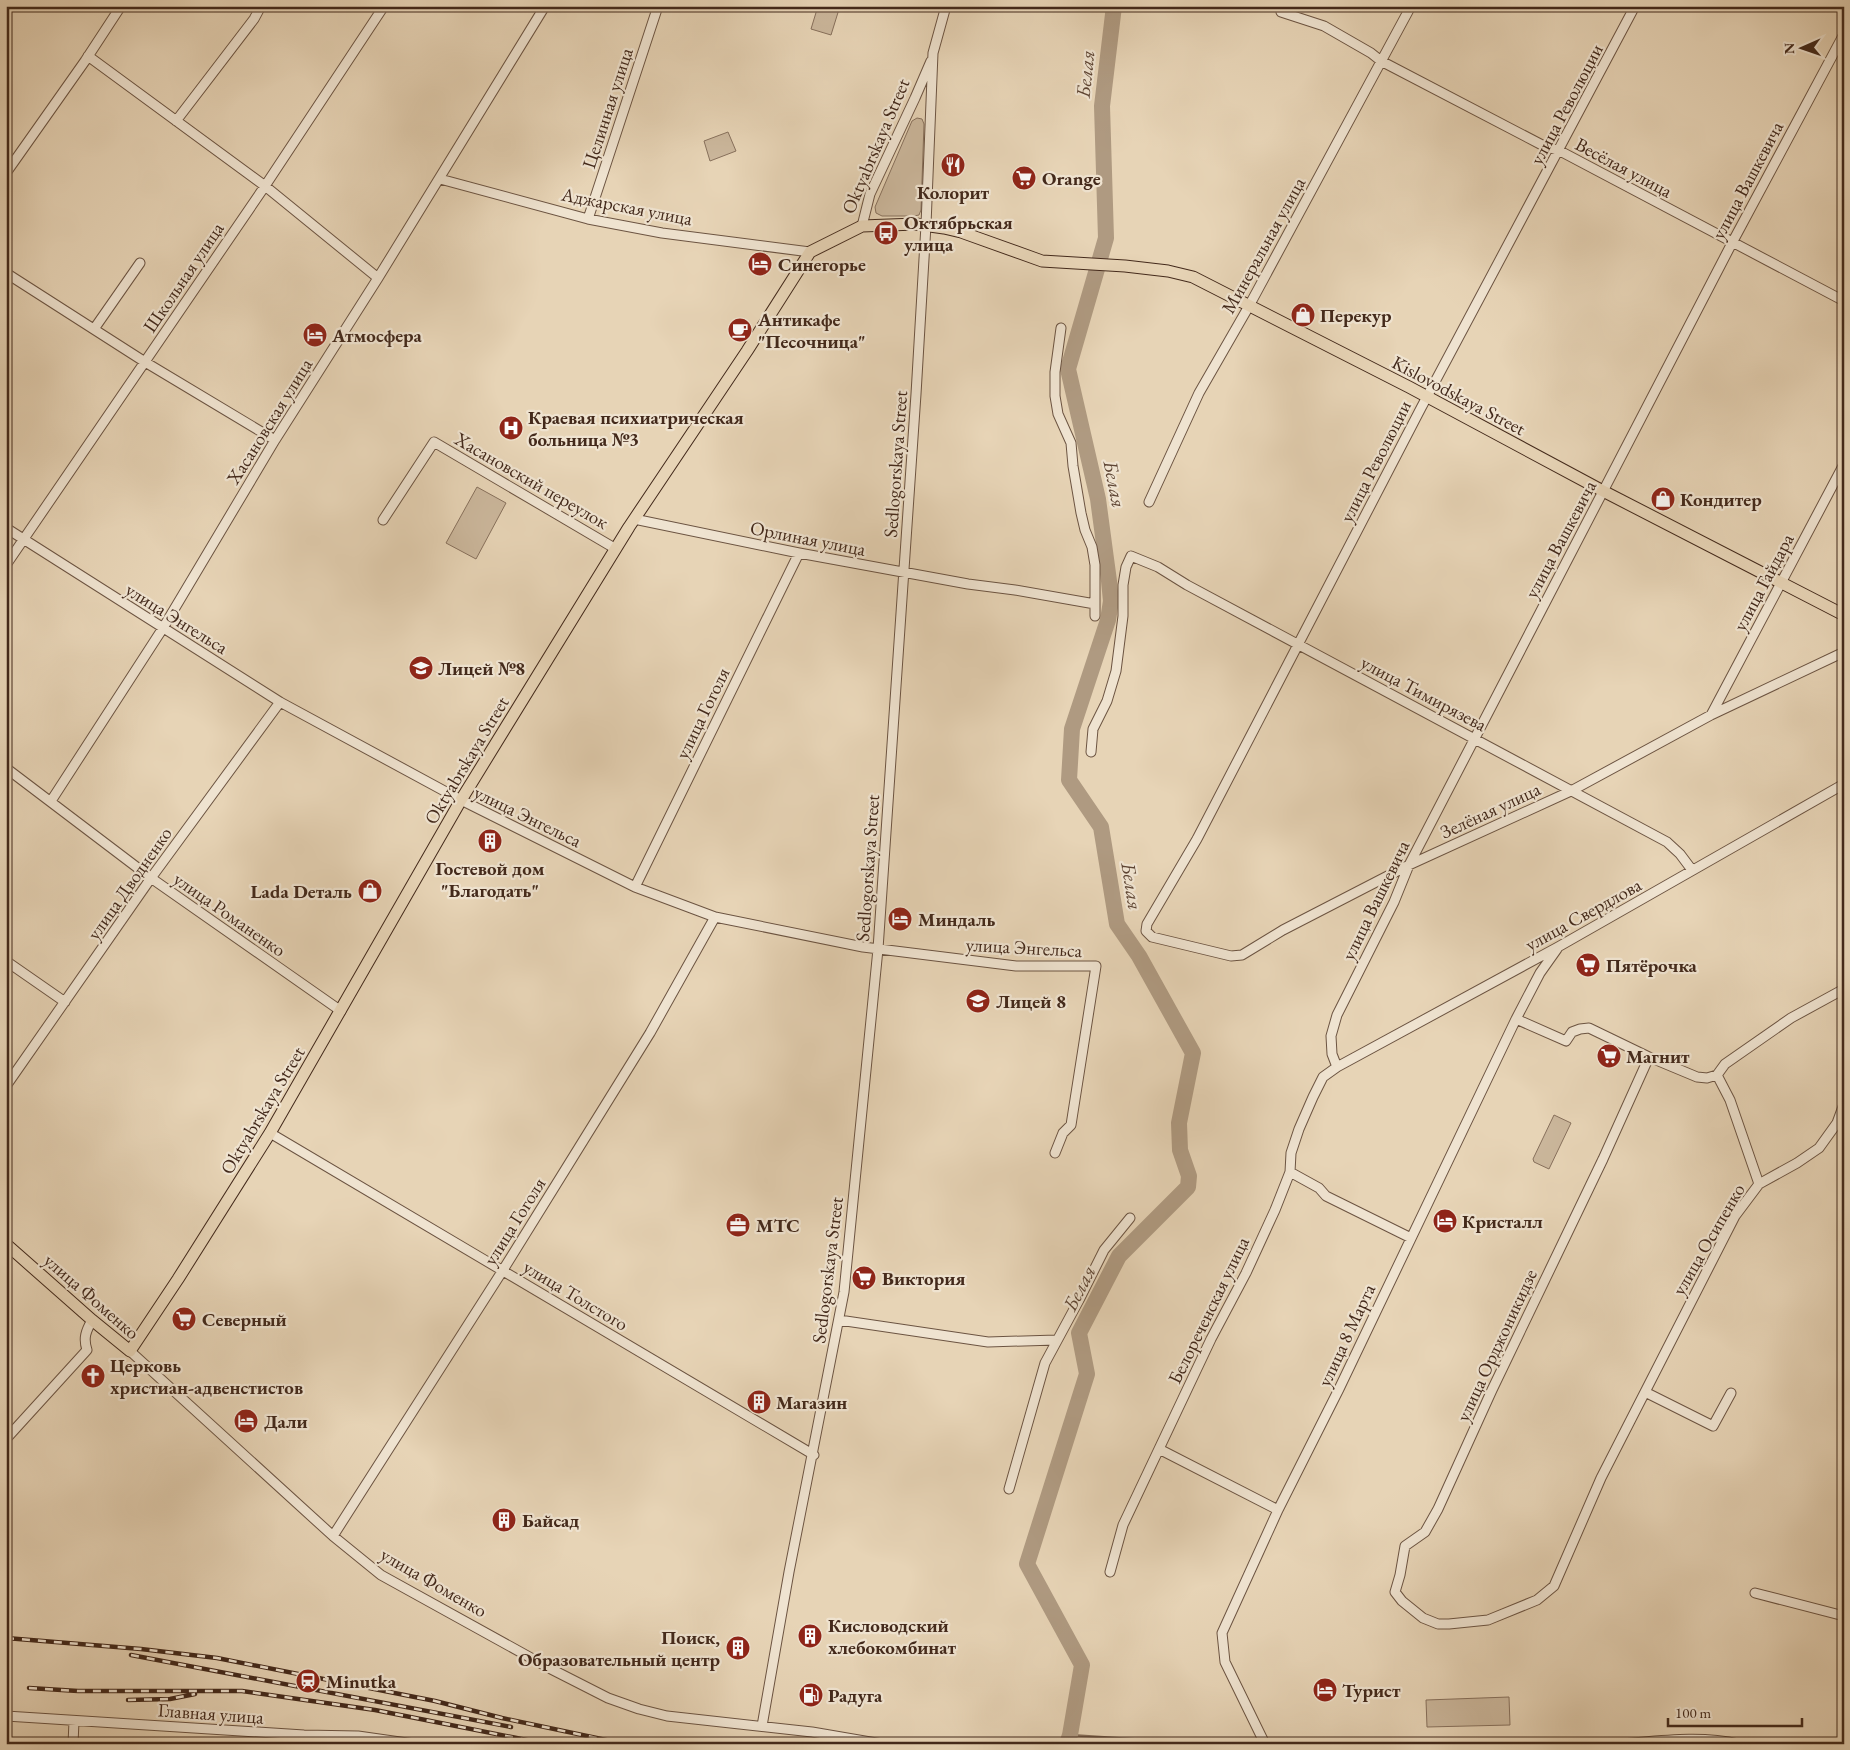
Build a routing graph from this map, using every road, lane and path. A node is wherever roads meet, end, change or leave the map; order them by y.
1 (121, 6) edge
2 (261, 6) edge
3 (384, 6) edge
4 (544, 6) edge
5 (658, 6) edge
6 (946, 6) edge
7 (1412, 6) edge
8 (1635, 6) edge
9 (1281, 12) dead end
10 (1844, 34) edge
11 (934, 53) junction
12 (88, 56) junction
13 (1382, 61) junction
14 (176, 121) junction
15 (1560, 150) junction
16 (6, 172) edge
17 (440, 179) junction
18 (265, 186) junction
19 (588, 219) junction
20 (926, 225) junction
21 (862, 226) junction
22 (1732, 243) junction
23 (810, 252) junction
24 (140, 264) dead end
25 (6, 273) edge
26 (378, 278) junction
27 (1844, 301) edge
28 (1249, 306) junction
29 (1062, 328) dead end
30 (94, 329) junction
31 (145, 362) junction
32 (1426, 397) junction
33 (275, 440) junction
34 (1844, 464) edge
35 (1603, 491) junction
36 (1149, 502) dead end
37 (634, 519) junction
38 (383, 520) dead end
39 (6, 528) edge
40 (24, 539) junction
41 (616, 549) junction
42 (799, 553) junction
43 (6, 565) edge
44 (904, 572) junction
45 (1782, 582) junction
46 (1095, 604) junction
47 (1844, 615) edge
48 (1095, 616) dead end
49 (163, 628) junction
50 (1298, 644) junction
51 (1844, 652) edge
52 (280, 702) junction
53 (1711, 715) junction
54 (1474, 738) junction
55 (1091, 752) dead end
56 (6, 768) edge
57 (1844, 784) edge
58 (1571, 791) junction
59 (51, 800) junction
60 (461, 800) junction
61 (1409, 865) junction
62 (1692, 870) junction
63 (151, 878) junction
64 (635, 886) junction
65 (715, 918) junction
66 (1146, 931) joint
67 (1558, 947) junction
68 (878, 949) junction
69 (6, 961) edge
70 (1844, 989) edge
71 (65, 1002) junction
72 (341, 1011) junction
73 (1516, 1018) junction
74 (1649, 1057) junction
75 (1337, 1068) junction
76 (1717, 1075) junction
77 (6, 1086) edge
78 (1844, 1104) edge
79 (270, 1134) junction
80 (1055, 1153) dead end
81 (1290, 1172) junction
82 (1759, 1184) junction
83 (1130, 1218) dead end
84 (1411, 1238) junction
85 (6, 1244) edge
86 (503, 1270) junction
87 (92, 1320) junction
88 (839, 1320) junction
89 (1056, 1340) junction
90 (130, 1351) junction
91 (1645, 1392) junction
92 (1731, 1393) dead end
93 (6, 1439) edge
94 (1159, 1449) junction
95 (814, 1455) junction
96 (1009, 1489) dead end
97 (1278, 1510) junction
98 (333, 1536) junction
99 (1110, 1572) dead end
100 (1755, 1593) dead end
101 (1844, 1616) edge
102 (1438, 1624) joint
103 (6, 1716) edge
104 (74, 1721) junction
105 (762, 1726) junction
106 (73, 1744) edge
107 (414, 1744) edge
108 (882, 1744) edge
109 (1265, 1744) edge
110 (1620, 1744) edge
111 (1739, 1744) edge

1 - 12 street
2 - 14 street
3 - 18 street, Школьная улица
4 - 17 street, Хасановская улица
5 - 19 street, Целинная улица
6 - 11 street, Sedlogorskaya Street
7 - 13 street, Минеральная улица
8 - 15 street, улица Революции
9 - 13 street, Весёлая улица
10 - 22 street, улица Вашкевича
11 - 20 street, Sedlogorskaya Street
11 - 21 street, Oktyabrskaya Street
12 - 14 street
12 - 16 street
13 - 15 street, Весёлая улица
13 - 28 street, Минеральная улица
14 - 18 street
15 - 22 street, Весёлая улица
15 - 32 street, улица Революции
17 - 19 street, Аджарская улица
17 - 26 street, Хасановская улица
18 - 26 street
18 - 31 street, Школьная улица
19 - 23 street, Аджарская улица
20 - 21 main road
20 - 28 main road, Kislovodskaya Street
20 - 44 street, Sedlogorskaya Street
21 - 23 main road, Oktyabrskaya Street
22 - 27 street, Весёлая улица
22 - 35 street, улица Вашкевича
23 - 37 main road, Oktyabrskaya Street
24 - 30 street
25 - 30 street
26 - 33 street, Хасановская улица
28 - 32 main road, Kislovodskaya Street
28 - 36 street, Минеральная улица
29 - 46 street
30 - 31 street
31 - 33 street
31 - 40 street, Школьная улица
32 - 35 main road, Kislovodskaya Street
32 - 50 street, улица Революции
33 - 49 street, Хасановская улица
34 - 45 street, улица Гайдара
35 - 45 main road, Kislovodskaya Street
35 - 54 street, улица Вашкевича
37 - 41 main road, Oktyabrskaya Street
37 - 42 street, Орлиная улица
38 - 41 street, Хасановский переулок
39 - 40 street, улица Энгельса
40 - 43 street, Школьная улица
40 - 49 street, улица Энгельса
41 - 60 main road, Oktyabrskaya Street
42 - 44 street, Орлиная улица
42 - 64 street, улица Гоголя
44 - 46 street, Орлиная улица
44 - 68 street, Sedlogorskaya Street
45 - 47 main road, Kislovodskaya Street
45 - 53 street, улица Гайдара
46 - 48 street
49 - 52 street, улица Энгельса
49 - 59 street, Хасановская улица
50 - 54 street, улица Тимирязева
50 - 55 street, улица Тимирязева
50 - 66 street, улица Революции
51 - 53 street, Зелёная улица
52 - 60 street, улица Энгельса
52 - 63 street, улица Дводненко
53 - 58 street, Зелёная улица
54 - 58 street, улица Тимирязева
54 - 61 street, улица Вашкевича
56 - 59 street, улица Романенко
57 - 62 street, улица Свердлова
58 - 61 street, Зелёная улица
58 - 62 street, улица Тимирязева
59 - 63 street, улица Романенко
60 - 64 street, улица Энгельса
60 - 72 main road, Oktyabrskaya Street
61 - 66 street, Зелёная улица
61 - 75 street, улица Вашкевича
62 - 67 street, улица Свердлова
63 - 71 street, улица Дводненко
63 - 72 street, улица Романенко
64 - 65 street, улица Энгельса
65 - 68 street, улица Энгельса
65 - 86 street, улица Гоголя
67 - 73 street, улица 8 Марта
67 - 75 street, улица Свердлова
68 - 80 street, улица Энгельса
68 - 88 street, Sedlogorskaya Street
69 - 71 street
70 - 76 street
71 - 77 street, улица Дводненко
72 - 79 main road, Oktyabrskaya Street
73 - 74 street
73 - 84 street, улица 8 Марта
74 - 76 street
74 - 102 street, улица Орджоникидзе
75 - 81 street, Белореченская улица
76 - 82 street
78 - 82 street, улица Осипенко
79 - 86 street, улица Толстого
79 - 90 main road, Oktyabrskaya Street
81 - 84 street
81 - 94 street, Белореченская улица
82 - 91 street, улица Осипенко
83 - 89 street
84 - 97 street, улица 8 Марта
85 - 87 main road, улица Фоменко
86 - 95 street, улица Толстого
86 - 98 street, улица Гоголя
87 - 90 main road, улица Фоменко
87 - 93 street
88 - 89 street
88 - 95 street, Sedlogorskaya Street
89 - 96 street
90 - 98 street, улица Фоменко
91 - 92 street
91 - 102 street, улица Осипенко
94 - 97 street
94 - 99 street, Белореченская улица
95 - 105 street, Sedlogorskaya Street
97 - 109 street, улица 8 Марта
98 - 105 street, улица Фоменко
100 - 101 street
103 - 104 street, Главная улица
104 - 106 street
104 - 107 street, Главная улица
105 - 108 street, улица Фоменко
110 - 111 street

